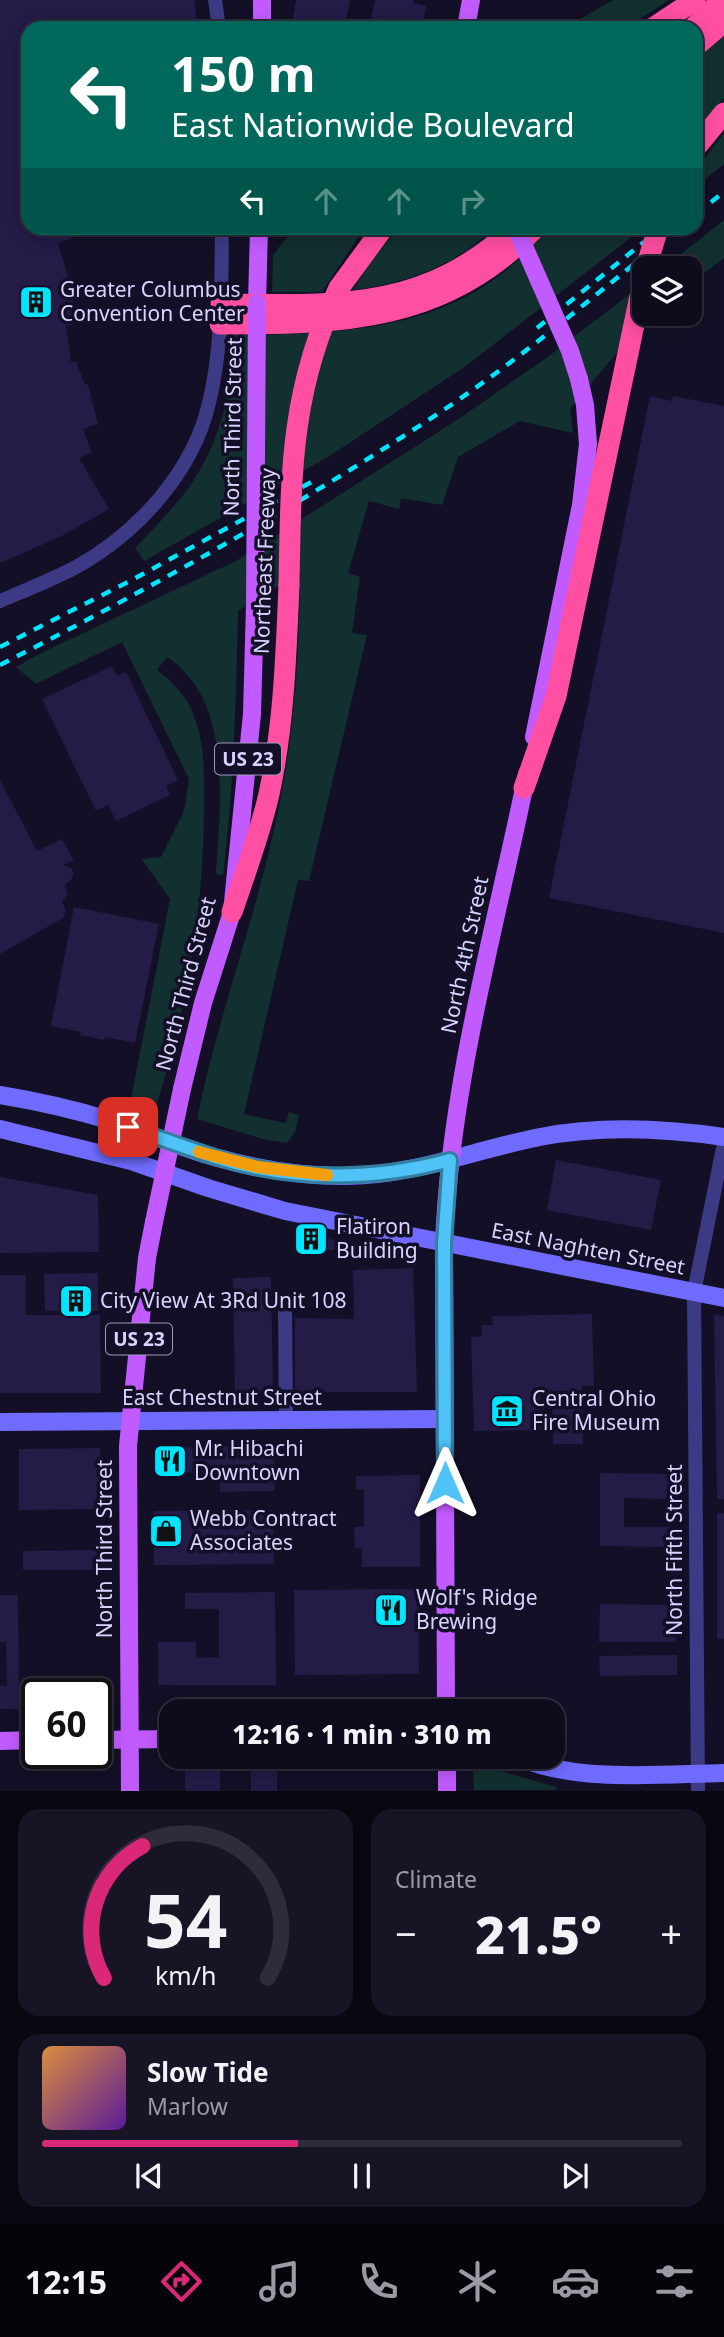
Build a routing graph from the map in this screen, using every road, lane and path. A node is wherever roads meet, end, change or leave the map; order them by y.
1 (215, 0) edge
2 (262, 0) edge
3 (471, 0) edge
4 (695, 0) edge
5 (722, 0) edge
6 (218, 21) edge
7 (262, 21) edge
8 (467, 21) edge
9 (664, 21) edge
10 (700, 21) edge
11 (724, 22) edge
12 (703, 40) edge
13 (724, 113) edge
14 (703, 138) edge
15 (222, 235) edge
16 (259, 235) edge
17 (378, 235) edge
18 (507, 235) edge
19 (518, 235) edge
20 (527, 235) edge
21 (656, 235) edge
22 (650, 256) edge
23 (220, 314) junction
24 (634, 326) edge
25 (0, 601) edge
26 (524, 788) junction
27 (232, 912) junction
28 (0, 1095) edge
29 (0, 1129) edge
30 (724, 1136) edge
31 (724, 1143) edge
32 (450, 1160) junction
33 (258, 1167) junction
34 (229, 1194) junction
35 (444, 1244) junction
36 (694, 1292) junction
37 (724, 1298) edge
38 (285, 1307) dead end
39 (444, 1419) junction
40 (286, 1420) junction
41 (130, 1421) junction
42 (0, 1422) edge
43 (446, 1699) edge
44 (159, 1739) edge
45 (21, 1740) edge
46 (112, 1740) edge
47 (130, 1740) junction
48 (0, 1741) edge
49 (447, 1769) edge
50 (556, 1769) edge
51 (724, 1773) edge
52 (698, 1782) edge
53 (130, 1791) edge
54 (447, 1791) edge

1 - 6 street
2 - 7 main road
3 - 8 main road
4 - 9 highway
5 - 10 highway
11 - 12 highway
13 - 14 highway
15 - 23 street
16 - 27 main road, North Third Street / US 23, bridge
17 - 27 highway, Northeast Freeway, bridge
18 - 23 highway
19 - 26 main road, North 4th Street, bridge
20 - 23 highway
21 - 22 highway, bridge
23 - 25 street
24 - 26 highway
26 - 32 main road, North 4th Street
27 - 41 main road, North Third Street / US 23, bridge
28 - 33 main road
29 - 34 main road, East Naghten Street
30 - 32 main road
31 - 36 street, North Fifth Street
32 - 33 main road
32 - 35 main road, North 4th Street
33 - 34 main road
34 - 35 main road, East Naghten Street
35 - 36 main road, East Naghten Street
35 - 39 main road, North 4th Street
36 - 37 main road, East Naghten Street
36 - 52 street, North Fifth Street
38 - 40 street
39 - 40 main road, East Chestnut Street
39 - 43 main road, North 4th Street
40 - 41 main road, East Chestnut Street
41 - 42 main road, East Chestnut Street
41 - 47 main road, North Third Street / US 23
44 - 47 main road
45 - 48 main road
46 - 47 main road
47 - 53 main road, North Third Street / US 23
49 - 54 main road
50 - 52 main road
51 - 52 main road

